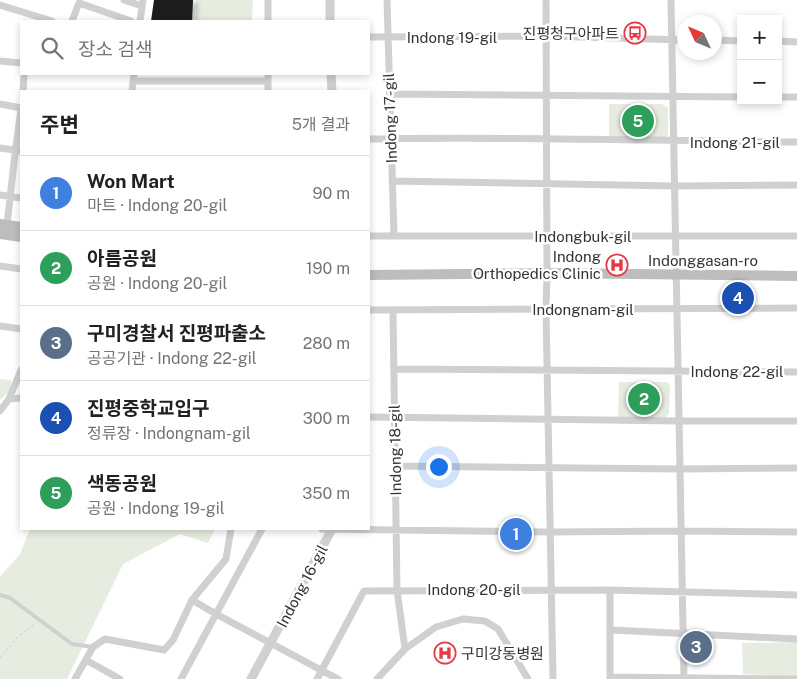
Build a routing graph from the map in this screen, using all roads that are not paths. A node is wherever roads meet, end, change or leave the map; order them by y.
1 (124, 0) edge
2 (268, 0) edge
3 (330, 0) edge
4 (387, 0) edge
5 (546, 0) edge
6 (671, 0) edge
7 (143, 3) edge
8 (0, 5) edge
9 (49, 20) edge
10 (72, 20) edge
11 (128, 20) edge
12 (140, 20) edge
13 (268, 20) edge
14 (330, 20) edge
15 (546, 36) junction
16 (370, 37) edge
17 (388, 37) junction
18 (672, 39) junction
19 (677, 39) edge
20 (722, 40) edge
21 (737, 41) edge
22 (782, 41) edge
23 (797, 42) edge
24 (0, 60) edge
25 (20, 63) edge
26 (24, 75) edge
27 (331, 75) edge
28 (133, 78) edge
29 (268, 78) edge
30 (22, 90) edge
31 (332, 90) edge
32 (390, 94) junction
33 (546, 96) junction
34 (673, 97) junction
35 (737, 97) edge
36 (782, 97) edge
37 (797, 97) edge
38 (0, 104) edge
39 (20, 108) edge
40 (20, 122) edge
41 (391, 138) junction
42 (370, 139) edge
43 (547, 139) junction
44 (674, 141) junction
45 (797, 142) edge
46 (0, 148) edge
47 (18, 151) edge
48 (392, 181) junction
49 (547, 183) junction
50 (797, 184) edge
51 (674, 186) junction
52 (0, 195) edge
53 (11, 196) junction
54 (20, 198) edge
55 (4, 225) edge
56 (20, 227) edge
57 (0, 234) edge
58 (370, 236) edge
59 (394, 236) junction
60 (547, 236) junction
61 (675, 236) junction
62 (797, 236) edge
63 (20, 237) edge
64 (0, 266) edge
65 (20, 269) edge
66 (547, 273) junction
67 (370, 275) edge
68 (676, 275) junction
69 (797, 276) edge
70 (797, 308) edge
71 (677, 309) junction
72 (370, 310) edge
73 (393, 310) junction
74 (546, 310) junction
75 (0, 326) edge
76 (20, 329) edge
77 (394, 369) junction
78 (547, 370) junction
79 (678, 371) junction
80 (797, 372) edge
81 (20, 374) edge
82 (20, 398) edge
83 (9, 399) junction
84 (0, 402) edge
85 (0, 411) edge
86 (370, 417) edge
87 (394, 417) junction
88 (548, 419) junction
89 (679, 421) junction
90 (797, 421) edge
91 (395, 466) junction
92 (549, 467) junction
93 (797, 468) edge
94 (680, 469) junction
95 (231, 530) edge
96 (261, 530) edge
97 (331, 530) edge
98 (370, 530) edge
99 (396, 530) junction
100 (681, 531) junction
101 (550, 532) junction
102 (797, 532) edge
103 (551, 589) junction
104 (397, 590) junction
105 (610, 590) junction
106 (682, 592) junction
107 (0, 595) edge
108 (797, 595) edge
109 (192, 600) junction
110 (216, 614) junction
111 (611, 630) junction
112 (683, 634) junction
113 (797, 639) edge
114 (271, 643) junction
115 (93, 647) junction
116 (405, 649) junction
117 (86, 660) junction
118 (322, 670) junction
119 (610, 678) edge
120 (684, 678) edge
121 (75, 679) edge
122 (120, 679) edge
123 (181, 679) edge
124 (251, 679) edge
125 (317, 679) edge
126 (338, 679) edge
127 (376, 679) edge
128 (528, 679) edge
129 (553, 679) edge
130 (797, 679) edge

1 - 7 street
2 - 13 street
3 - 14 street
4 - 17 street, Indong 17-gil
5 - 15 street
6 - 18 street, Indong 21-gil
7 - 12 street
8 - 9 street
10 - 11 street
15 - 17 street, Indong 19-gil
15 - 18 street, Indong 19-gil
15 - 33 street
16 - 17 street, Indong 19-gil
17 - 32 street, Indong 17-gil
18 - 19 street
18 - 34 street, Indong 21-gil
20 - 21 street
22 - 23 street
24 - 25 street
26 - 30 street
27 - 31 street
28 - 29 street
32 - 33 street
32 - 41 street, Indong 17-gil
33 - 34 street
33 - 43 street
34 - 35 street
34 - 44 street, Indong 21-gil
36 - 37 street
38 - 39 street
40 - 47 street
41 - 42 street
41 - 43 street
41 - 48 street, Indong 17-gil
43 - 44 street
43 - 49 street
44 - 45 street, Indong 21-gil
44 - 51 street, Indong 21-gil
46 - 47 street
47 - 53 street
48 - 49 street
48 - 59 street, Indong 17-gil
49 - 51 street
49 - 60 street
50 - 51 street
51 - 61 street, Indong 21-gil
52 - 53 street
53 - 54 street
53 - 55 street
55 - 56 main road
57 - 63 main road
58 - 59 street, Indongbuk-gil
59 - 60 street, Indongbuk-gil
60 - 61 street, Indongbuk-gil
60 - 66 street
61 - 62 street, Indongbuk-gil
61 - 68 street, Indong 21-gil
64 - 65 street
66 - 67 main road, Indonggasan-ro
66 - 68 main road, Indonggasan-ro
66 - 74 street
68 - 69 main road, Indonggasan-ro
68 - 71 street, Indong 22-gil
70 - 71 street, Indongnam-gil
71 - 74 street, Indongnam-gil
71 - 79 street, Indong 22-gil
72 - 73 street, Indongnam-gil
73 - 74 street, Indongnam-gil
73 - 77 street, Indong 18-gil
74 - 78 street
75 - 76 street
77 - 78 street
77 - 87 street, Indong 18-gil
78 - 79 street
78 - 88 street
79 - 80 street, Indong 22-gil
79 - 89 street, Indong 22-gil
81 - 83 street
82 - 83 street
83 - 84 lane
83 - 85 street
86 - 87 street
87 - 88 street
87 - 91 street, Indong 18-gil
88 - 89 street
88 - 92 street
89 - 90 street
89 - 94 street, Indong 22-gil
91 - 92 street
91 - 99 street, Indong 18-gil
92 - 94 street
92 - 101 street
93 - 94 street
94 - 100 street, Indong 22-gil
95 - 109 street
96 - 110 street
97 - 114 street, Indong 16-gil
98 - 99 street, Indong 16-gil
99 - 101 street
99 - 104 street, Indong 18-gil
100 - 101 street
100 - 102 street
100 - 106 street, Indong 22-gil
101 - 103 street
103 - 104 street, Indong 20-gil
103 - 105 street, Indong 20-gil
103 - 129 street
104 - 116 street, Indong 18-gil
104 - 118 street
105 - 106 street, Indong 20-gil
105 - 111 street
106 - 108 street
106 - 112 street, Indong 22-gil
107 - 115 lane
109 - 110 street, Indong 16-gil
109 - 115 street
110 - 114 street, Indong 16-gil
110 - 123 street
111 - 112 street
111 - 119 street
112 - 113 street
112 - 120 street, Indong 22-gil
114 - 118 street, Indong 16-gil
114 - 124 street, Indong 16-gil
115 - 117 street
116 - 127 street
116 - 128 street, Indong 20-gil
117 - 121 street
117 - 122 street
118 - 125 street
118 - 126 street
119 - 120 street
120 - 130 street

